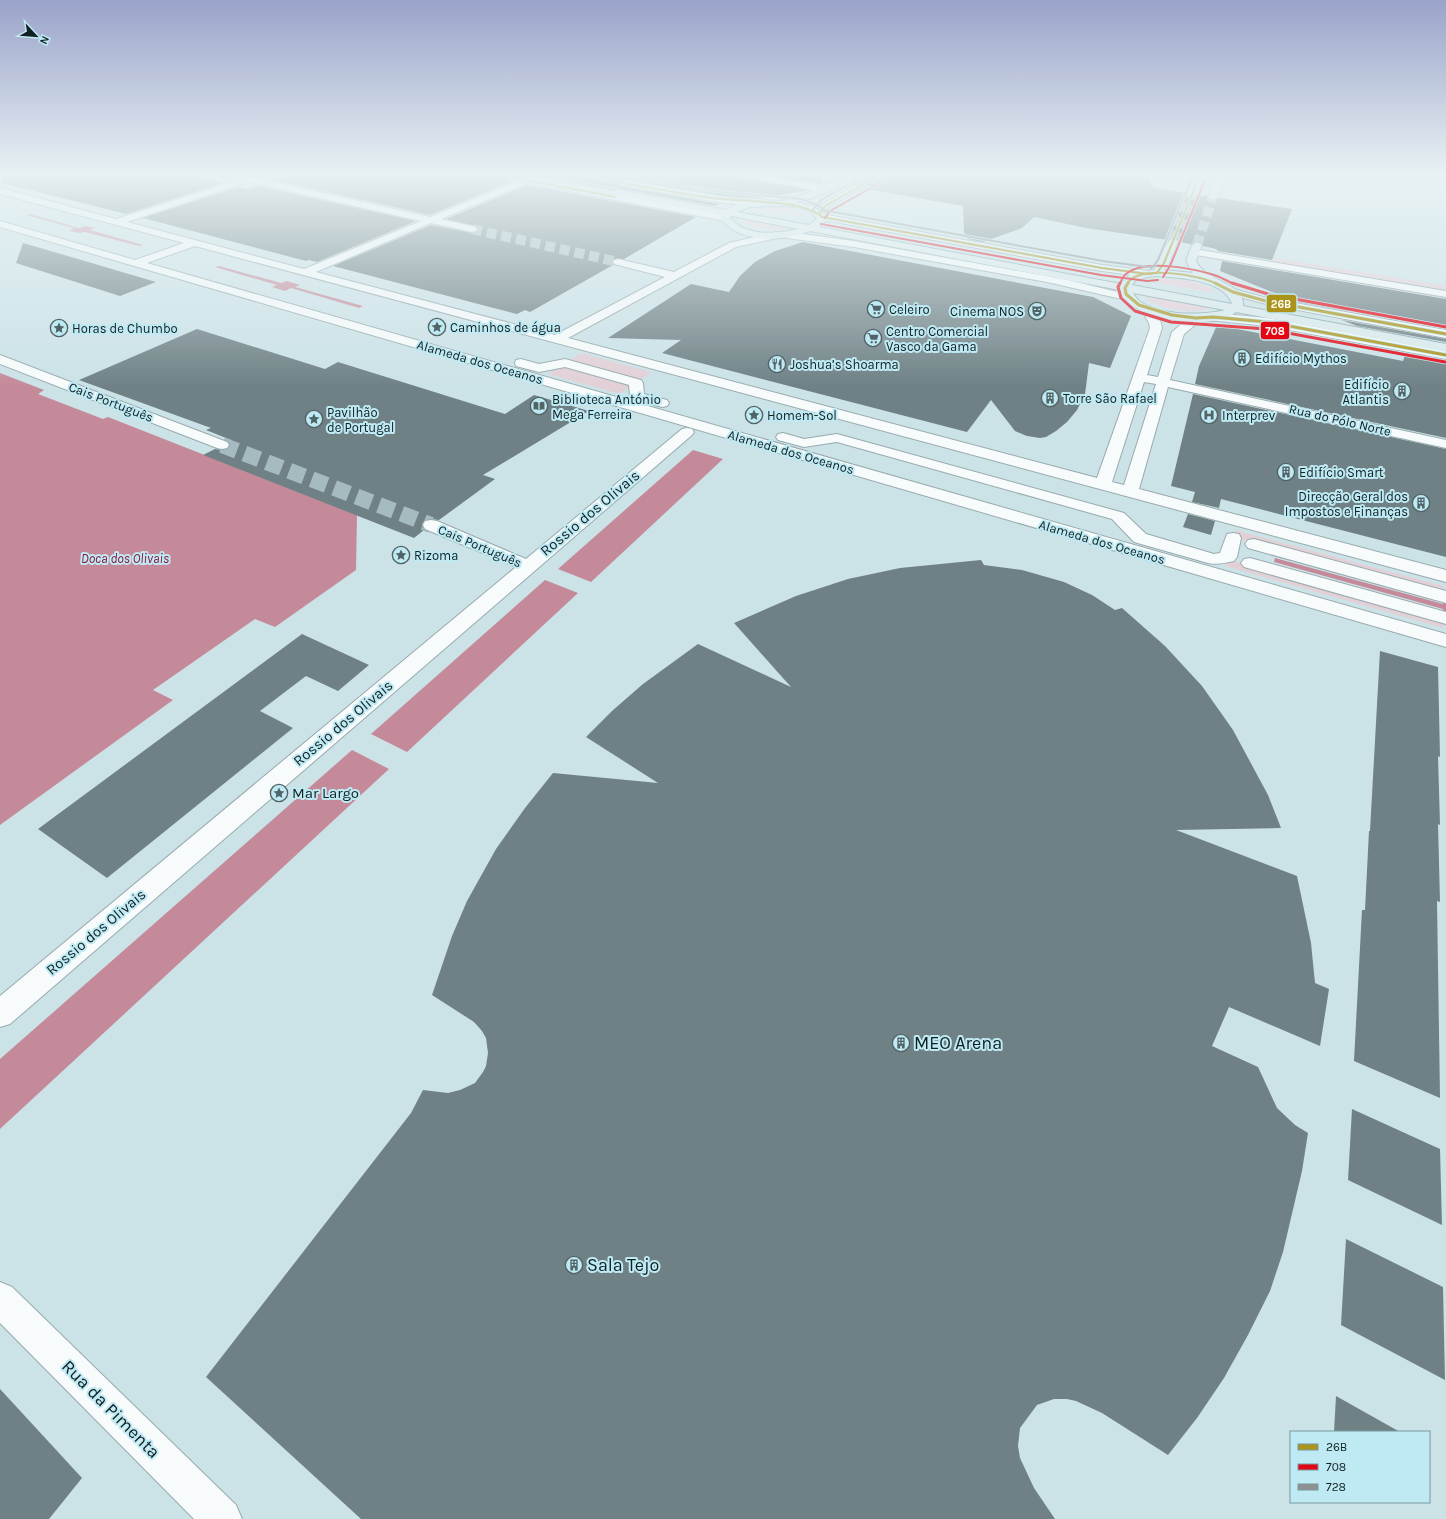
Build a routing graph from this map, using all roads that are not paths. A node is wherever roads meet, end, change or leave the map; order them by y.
1 (85, 246) edge
2 (95, 246) edge
3 (177, 246) edge
4 (184, 246) edge
5 (209, 246) edge
6 (369, 246) edge
7 (388, 246) edge
8 (731, 246) edge
9 (865, 246) edge
10 (878, 246) edge
11 (902, 246) edge
12 (946, 246) edge
13 (971, 246) edge
14 (1171, 246) tunnel mouth
15 (181, 247) junction
16 (882, 249) junction
17 (1196, 249) joint
18 (1045, 258) junction
19 (143, 261) junction
20 (618, 262) tunnel mouth
21 (329, 263) junction
22 (671, 265) dead end
23 (341, 266) junction
24 (1059, 268) junction
25 (658, 271) junction
26 (306, 272) junction
27 (1152, 273) junction
28 (319, 276) junction
29 (674, 276) junction
30 (644, 279) dead end
31 (1211, 281) junction
32 (1127, 289) junction
33 (1446, 294) edge
34 (1235, 301) junction
35 (1146, 308) junction
36 (575, 315) dead end
37 (1213, 317) junction
38 (1196, 318) junction
39 (592, 320) junction
40 (1320, 324) junction
41 (554, 325) dead end
42 (537, 334) junction
43 (1446, 334) edge
44 (1344, 336) junction
45 (557, 339) junction
46 (1446, 340) edge
47 (1446, 348) edge
48 (1446, 355) edge
49 (0, 359) edge
50 (564, 363) junction
51 (1140, 377) junction
52 (646, 381) junction
53 (1163, 381) junction
54 (687, 432) dead end
55 (837, 438) junction
56 (1446, 444) edge
57 (222, 445) tunnel mouth
58 (1110, 465) junction
59 (1136, 471) junction
60 (1103, 485) junction
61 (1130, 492) junction
62 (431, 525) tunnel mouth
63 (1233, 538) dead end
64 (1254, 544) dead end
65 (1250, 563) dead end
66 (528, 566) junction
67 (1446, 576) edge
68 (1446, 597) edge
69 (1446, 618) edge
70 (1446, 641) edge
71 (0, 1014) edge
72 (0, 1299) edge
73 (222, 1519) edge

1 - 19 street, Alameda dos Oceanos
2 - 19 street, Alameda dos Oceanos
3 - 15 street, Alameda dos Oceanos
4 - 15 street
5 - 26 street
6 - 21 street
7 - 23 street
8 - 29 street
9 - 16 street
10 - 16 street
11 - 32 main road
12 - 24 main road
13 - 18 street
14 - 27 main road
15 - 19 street
15 - 50 street, Alameda dos Oceanos
16 - 32 street
17 - 31 main road
17 - 33 street
18 - 24 street
18 - 27 street
19 - 50 street, Alameda dos Oceanos
19 - 70 street, Alameda dos Oceanos
20 - 25 street
21 - 23 street
21 - 26 street
22 - 25 street
23 - 28 street
24 - 32 main road
25 - 29 street
25 - 30 street
26 - 28 street
27 - 31 main road
27 - 32 main road
28 - 42 street
29 - 39 street
31 - 34 main road
32 - 34 main road
32 - 35 main road
34 - 37 main road
34 - 40 main road
34 - 43 street
34 - 46 main road
35 - 38 main road
35 - 51 street
36 - 39 street
37 - 38 main road
37 - 44 street
38 - 53 street
39 - 45 street
40 - 44 street
40 - 47 main road
41 - 42 street
42 - 45 street
44 - 48 street
45 - 60 street
49 - 57 street, Cais Português
50 - 52 street, Alameda dos Oceanos
51 - 53 street, Rua do Pólo Norte
51 - 58 street
52 - 55 street, Alameda dos Oceanos
52 - 55 street, Alameda dos Oceanos
53 - 56 street, Rua do Pólo Norte
53 - 59 street
54 - 66 street, Rossio dos Olivais
55 - 63 street, Alameda dos Oceanos
58 - 59 street
58 - 60 street
59 - 61 street
60 - 61 street
61 - 67 street
62 - 66 street, Cais Português
64 - 68 street
65 - 69 street
66 - 71 street, Rossio dos Olivais
72 - 73 street, Rua da Pimenta

